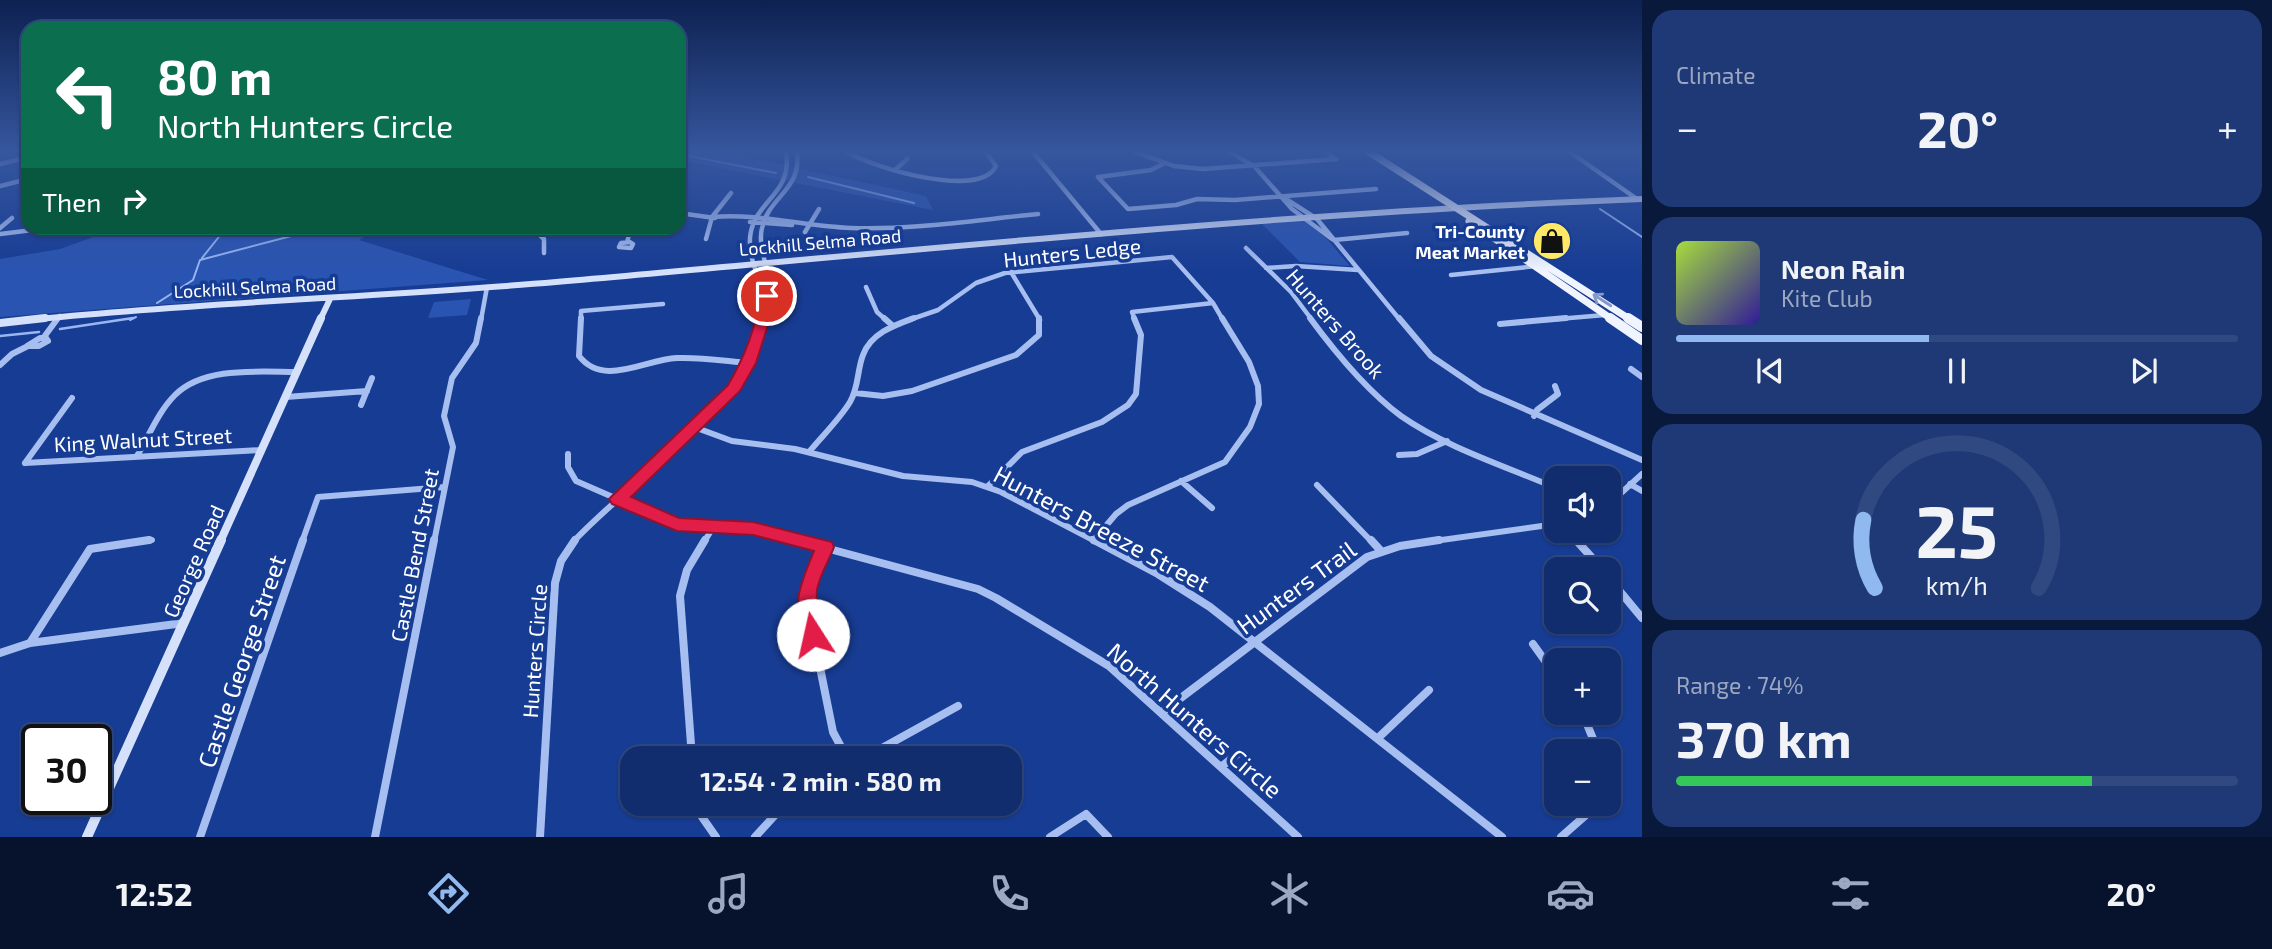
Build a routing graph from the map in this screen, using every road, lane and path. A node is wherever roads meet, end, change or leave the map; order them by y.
1 (775, 191) edge
2 (787, 191) edge
3 (1065, 191) edge
4 (1111, 191) edge
5 (1278, 191) edge
6 (1352, 191) edge
7 (1429, 191) edge
8 (731, 193) dead end
9 (1283, 197) junction
10 (1640, 198) edge
11 (1451, 205) junction
12 (820, 209) dead end
13 (686, 214) edge
14 (1038, 214) dead end
15 (1312, 216) junction
16 (712, 217) junction
17 (1304, 217) junction
18 (12, 218) dead end
19 (753, 220) junction
20 (765, 221) junction
21 (806, 224) junction
22 (2, 225) edge
23 (21, 231) edge
24 (805, 232) dead end
25 (1407, 233) dead end
26 (0, 234) edge
27 (1101, 234) junction
28 (540, 235) edge
29 (629, 235) edge
30 (706, 239) dead end
31 (1334, 240) junction
32 (627, 242) dead end
33 (1245, 248) dead end
34 (544, 253) dead end
35 (765, 263) junction
36 (753, 264) junction
37 (1548, 265) junction
38 (1534, 266) junction
39 (1266, 268) junction
40 (1358, 271) junction
41 (1011, 272) junction
42 (1451, 275) dead end
43 (487, 287) junction
44 (866, 287) dead end
45 (373, 296) junction
46 (767, 296) junction
47 (330, 299) junction
48 (296, 300) junction
49 (1213, 303) junction
50 (663, 304) dead end
51 (323, 314) junction
52 (1605, 315) junction
53 (60, 316) junction
54 (0, 323) edge
55 (1500, 324) dead end
56 (893, 326) junction
57 (1642, 327) edge
58 (1642, 340) edge
59 (749, 363) junction
60 (0, 365) edge
61 (1631, 369) dead end
62 (297, 372) junction
63 (1642, 377) edge
64 (372, 378) dead end
65 (1555, 386) dead end
66 (367, 391) junction
67 (855, 393) junction
68 (286, 397) junction
69 (72, 398) dead end
70 (361, 405) dead end
71 (1534, 416) junction
72 (694, 427) junction
73 (1447, 441) junction
74 (262, 450) junction
75 (809, 452) junction
76 (568, 454) dead end
77 (1399, 455) dead end
78 (137, 456) junction
79 (1642, 460) edge
80 (1642, 474) edge
81 (1181, 481) junction
82 (1544, 483) edge
83 (1630, 484) junction
84 (1317, 485) dead end
85 (988, 486) junction
86 (445, 487) junction
87 (1642, 491) edge
88 (1621, 493) edge
89 (618, 499) junction
90 (1212, 508) dead end
91 (714, 526) junction
92 (1544, 526) edge
93 (152, 540) dead end
94 (1093, 541) junction
95 (1578, 543) edge
96 (825, 547) junction
97 (1381, 551) junction
98 (1591, 557) edge
99 (1621, 593) edge
100 (1642, 618) edge
101 (184, 623) junction
102 (1253, 641) junction
103 (30, 643) junction
104 (1533, 644) dead end
105 (0, 653) edge
106 (1544, 659) edge
107 (1429, 690) dead end
108 (958, 706) dead end
109 (1161, 713) junction
110 (1378, 738) junction
111 (691, 746) edge
112 (841, 746) edge
113 (886, 746) edge
114 (1240, 752) dead end
115 (1221, 767) junction
116 (702, 816) edge
117 (774, 816) edge
118 (1585, 816) edge
119 (87, 837) edge
120 (200, 837) edge
121 (375, 837) edge
122 (540, 837) edge
123 (716, 837) edge
124 (755, 837) edge
125 (1050, 837) edge
126 (1108, 837) edge
127 (1298, 837) edge
128 (1502, 837) edge
129 (1562, 837) edge

1 - 19 street
2 - 20 street
3 - 27 street
4 - 9 street
5 - 9 street
6 - 9 street
7 - 11 main road
8 - 16 street
9 - 15 street
9 - 17 street
10 - 11 main road, Lockhill Selma Road
11 - 15 main road, Lockhill Selma Road
11 - 37 main road
11 - 38 main road
12 - 21 street
13 - 16 street
14 - 21 street
15 - 17 main road, Lockhill Selma Road
15 - 31 street
16 - 19 street
16 - 30 street
17 - 27 main road, Lockhill Selma Road
17 - 31 street
18 - 22 street
19 - 20 street
19 - 36 street
20 - 21 street
20 - 35 street, Hunters Circle
21 - 24 street
23 - 26 street
25 - 31 street
27 - 35 main road, Lockhill Selma Road
28 - 34 street
29 - 32 street
31 - 40 street
33 - 39 street, Hunters Brook
35 - 36 main road, Lockhill Selma Road
35 - 46 street, Hunters Circle
36 - 43 main road, Lockhill Selma Road
36 - 46 street
37 - 38 street
57 -> 37 main road
38 - 42 street
38 - 52 main road
39 - 40 street
39 - 73 street, Hunters Brook
40 - 71 street
41 - 49 street, Hunters Ledge
41 - 56 street, Hunters Ledge
41 - 67 street
43 - 45 main road, Lockhill Selma Road
43 - 86 street, Castle Bend Street
44 - 56 street
45 - 47 main road, Lockhill Selma Road
45 - 51 main road
46 - 59 street, Hunters Circle
47 - 48 main road, Lockhill Selma Road
47 - 51 main road, George Road
48 - 51 main road
48 - 53 main road, Lockhill Selma Road
49 - 81 street
49 - 85 street
50 - 59 street
51 - 62 main road, George Road
52 - 55 street
52 - 58 main road
53 - 54 main road, Lockhill Selma Road
53 - 60 street
56 - 67 street, Hunters Ledge
59 - 72 street, Hunters Circle
61 - 63 street
62 - 68 main road, George Road
62 - 78 street
64 - 66 street
65 - 71 street
66 - 68 street
66 - 70 street
67 - 75 street, Hunters Ledge
68 - 74 main road, George Road
69 - 78 street, King Walnut Street
71 - 79 street
72 - 75 street, Hunters Breeze Street
72 - 89 street, Hunters Circle
73 - 77 street
73 - 82 street, Hunters Brook
74 - 78 street, King Walnut Street
74 - 101 main road, George Road
75 - 85 street, Hunters Breeze Street
76 - 89 street, North Hunters Circle
80 - 83 street
81 - 90 street
81 - 94 street
83 - 87 street
83 - 88 street
84 - 97 street
85 - 94 street, Hunters Breeze Street
86 - 120 street, Castle George Street
86 - 121 street, Castle Bend Street
89 - 91 street, North Hunters Circle
89 - 122 street, Hunters Circle
91 - 96 street, North Hunters Circle
91 - 111 street
92 - 97 street, Hunters Trail
93 - 103 street
94 - 102 street, Hunters Breeze Street
95 - 98 street
96 - 109 street, North Hunters Circle
96 - 112 street
97 - 102 street, Hunters Trail
99 - 100 street
101 - 103 street
101 - 119 main road, George Road
102 - 109 street, Hunters Trail
102 - 110 street, Hunters Breeze Street
103 - 105 street
104 - 106 street
107 - 110 street
108 - 113 street
109 - 115 street, North Hunters Circle
110 - 128 street, Hunters Breeze Street
114 - 115 street
115 - 127 street, North Hunters Circle
116 - 123 street
117 - 124 street
118 - 129 street
125 - 126 street

